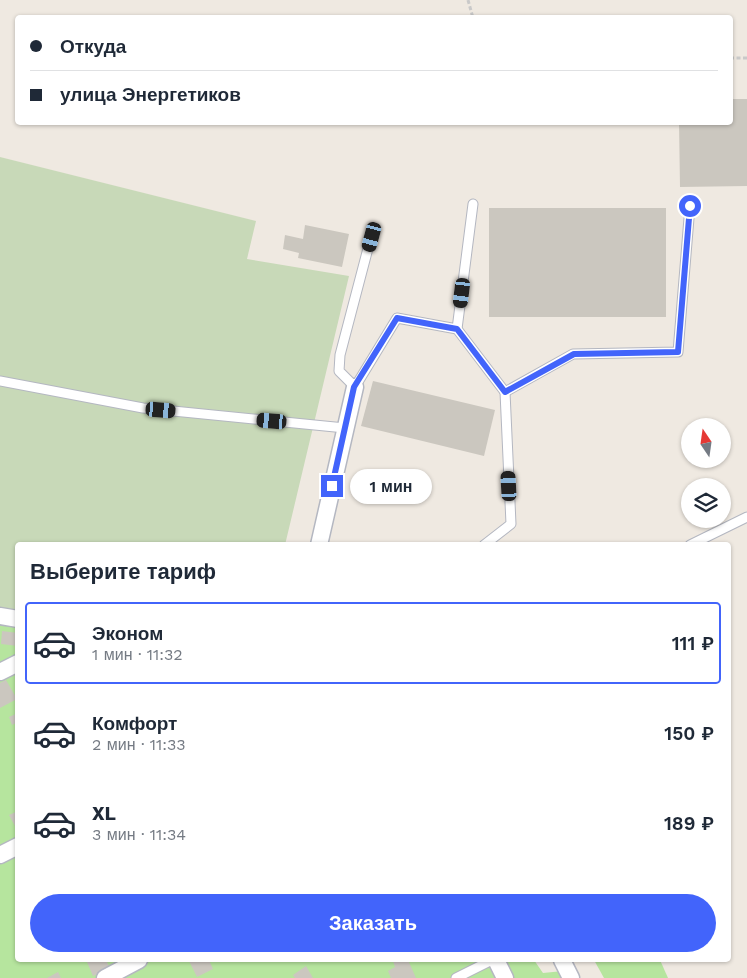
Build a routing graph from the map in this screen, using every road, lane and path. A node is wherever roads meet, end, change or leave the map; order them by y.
1 (468, 0) edge
2 (472, 15) edge
3 (733, 58) edge
4 (747, 58) edge
5 (473, 204) dead end
6 (690, 206) dead end
7 (372, 237) dead end
8 (457, 329) junction
9 (0, 381) edge
10 (354, 387) junction
11 (505, 392) junction
12 (345, 428) junction
13 (747, 516) edge
14 (320, 542) edge
15 (488, 542) edge
16 (696, 542) edge
17 (0, 616) edge
18 (15, 618) edge
19 (15, 664) edge
20 (0, 672) edge
21 (15, 847) edge
22 (0, 854) edge
23 (135, 962) edge
24 (490, 962) edge
25 (495, 962) edge
26 (563, 962) edge
27 (105, 978) edge
28 (456, 978) edge
29 (504, 978) edge
30 (571, 978) edge

1 - 2 path
3 - 4 path
5 - 8 lane
6 - 11 lane
7 - 10 lane
8 - 10 lane
8 - 11 lane
9 - 12 lane
10 - 12 street
11 - 15 lane
12 - 14 street
13 - 16 lane
17 - 18 street
19 - 20 street
21 - 22 street
23 - 27 street
24 - 28 lane
25 - 29 street
26 - 30 street

